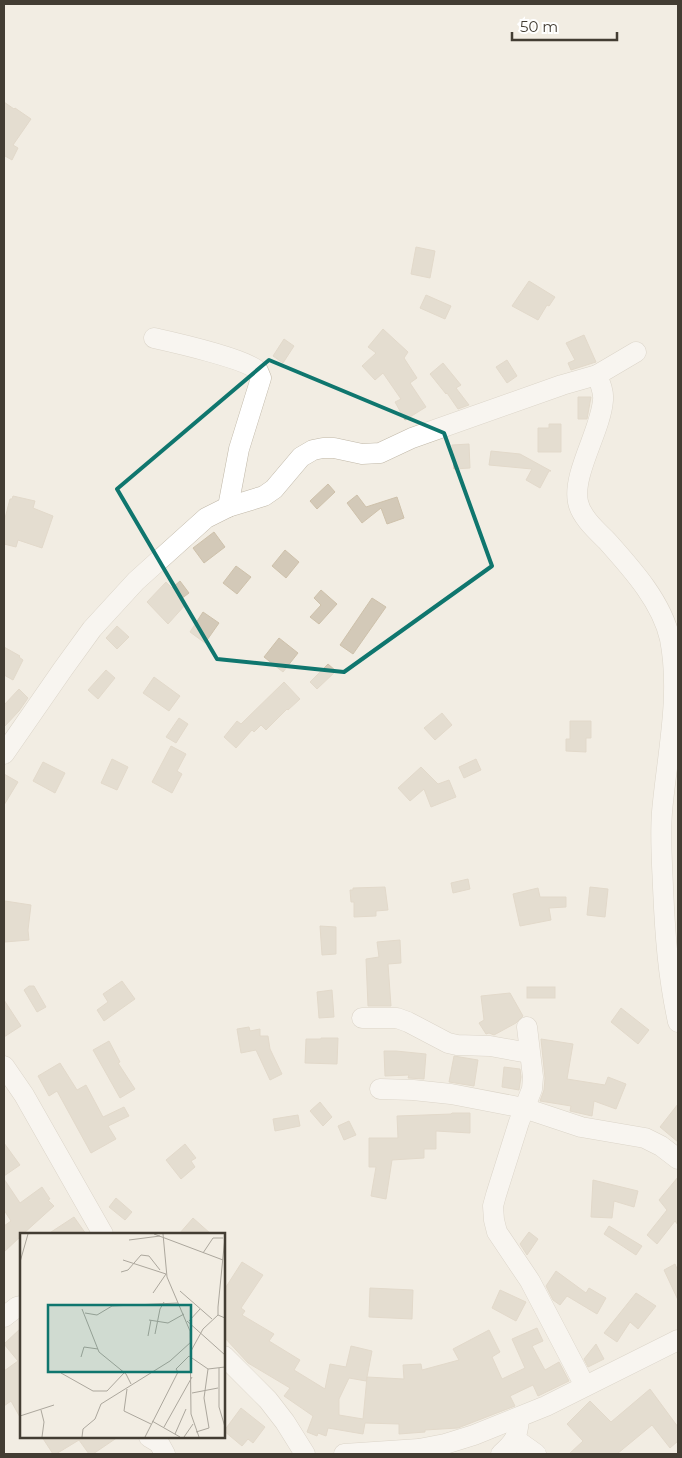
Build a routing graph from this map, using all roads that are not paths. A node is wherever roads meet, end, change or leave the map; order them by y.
1 (154, 338) dead end
2 (636, 352) dead end
3 (598, 375) junction
4 (228, 507) junction
5 (4, 754) edge
6 (362, 1018) dead end
7 (678, 1022) edge
8 (527, 1027) dead end
9 (529, 1053) junction
10 (4, 1066) edge
11 (380, 1089) dead end
12 (524, 1108) junction
13 (678, 1159) edge
14 (102, 1233) edge
15 (20, 1306) edge
16 (4, 1316) edge
17 (678, 1340) edge
18 (225, 1357) edge
19 (585, 1386) junction
20 (519, 1418) junction
21 (151, 1438) edge
22 (515, 1439) junction
23 (165, 1454) edge
24 (305, 1454) edge
25 (344, 1454) edge
26 (501, 1454) edge
27 (536, 1454) edge

1 - 4 street
2 - 3 street
3 - 4 street
3 - 7 street
4 - 5 street
6 - 9 street
8 - 9 street
9 - 12 street
10 - 14 street
11 - 12 street
12 - 13 street
12 - 19 street
15 - 16 street
17 - 19 street
18 - 24 street
19 - 20 street
20 - 22 street
20 - 25 street
21 - 23 street
22 - 26 street
22 - 27 street

